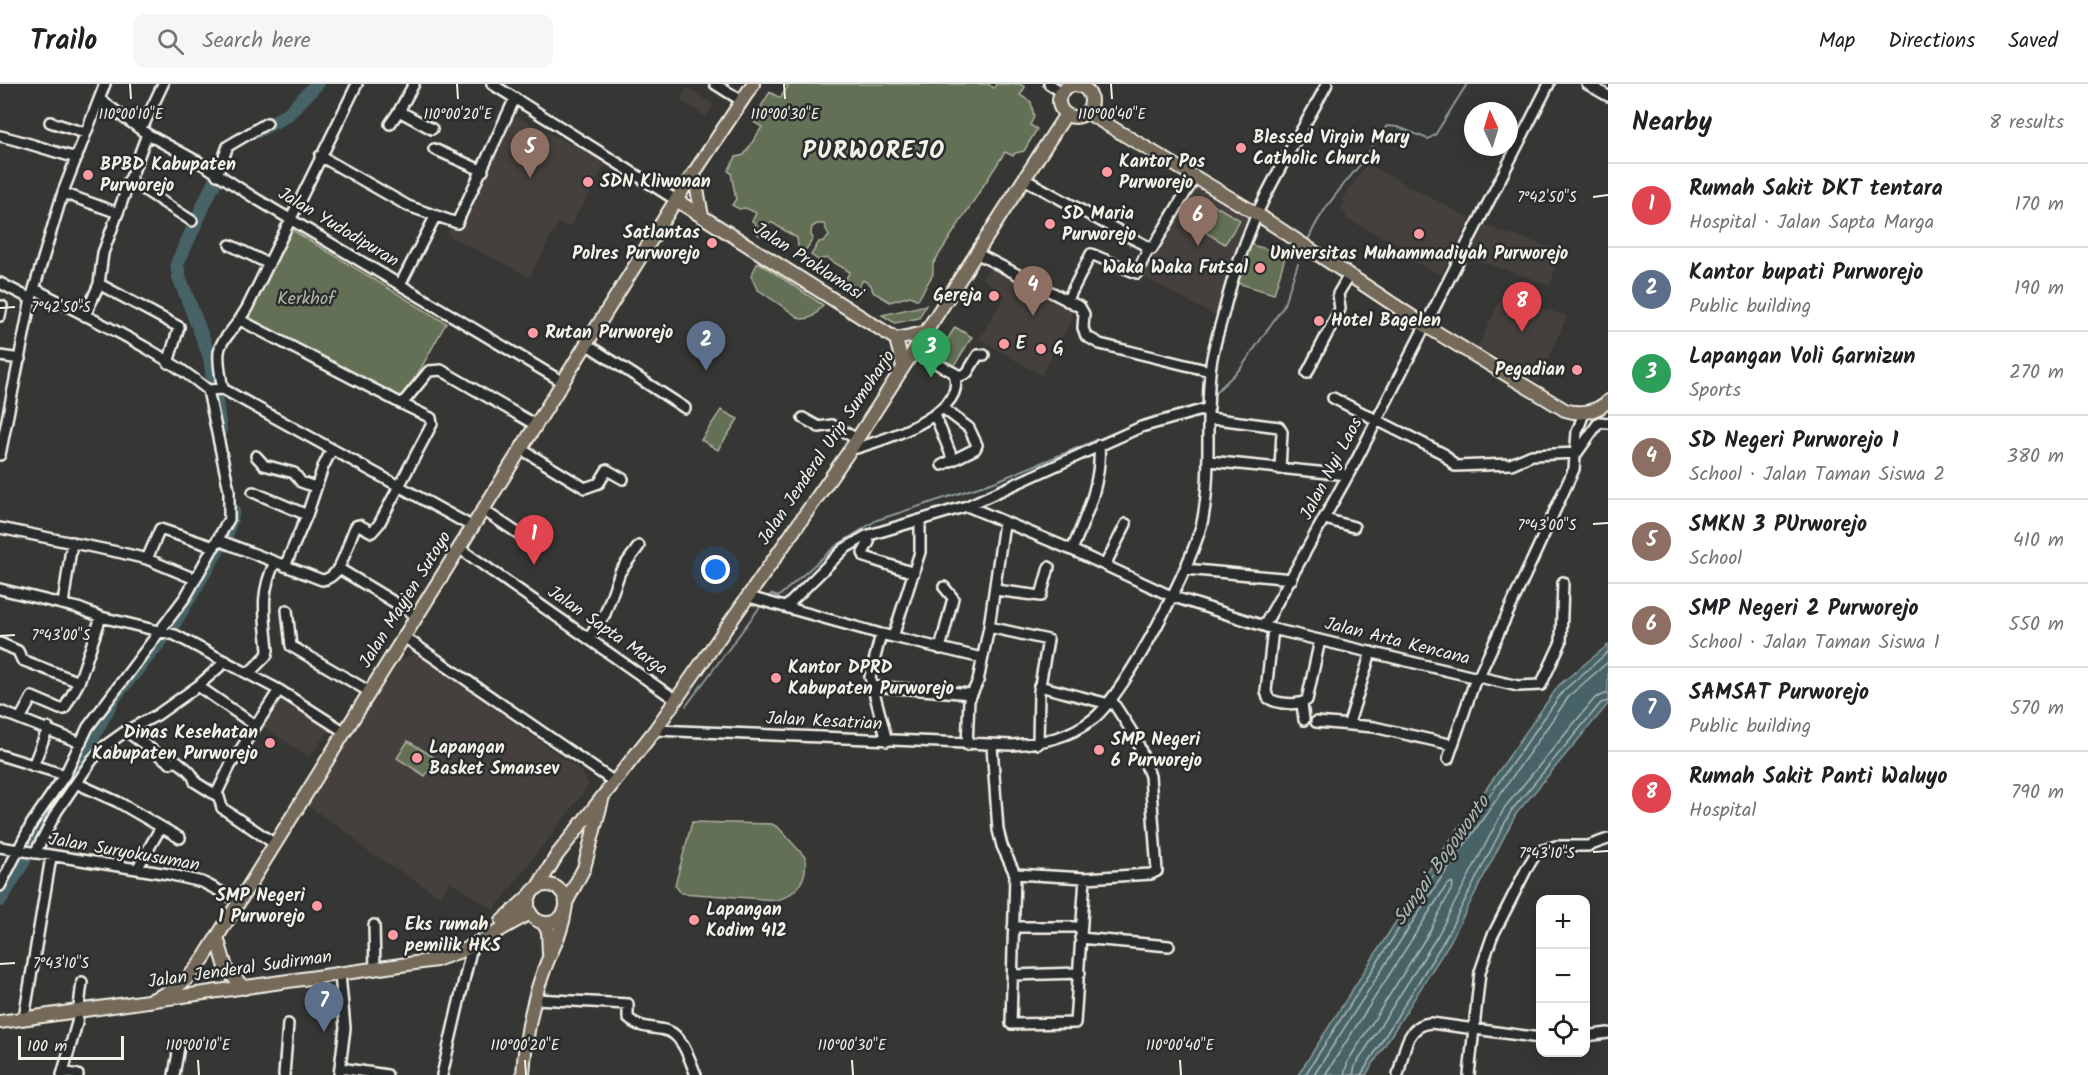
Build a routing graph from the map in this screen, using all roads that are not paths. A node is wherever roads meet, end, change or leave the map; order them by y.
1 (105, 84) edge
2 (163, 84) edge
3 (357, 84) edge
4 (414, 84) edge
5 (492, 84) edge
6 (715, 84) edge
7 (753, 84) edge
8 (1049, 84) edge
9 (1327, 84) edge
10 (1549, 84) edge
11 (1587, 84) edge
12 (1084, 86) edge
13 (1062, 92) junction
14 (1608, 96) edge
15 (99, 99) junction
16 (515, 99) junction
17 (742, 101) junction
18 (399, 111) junction
19 (1086, 112) junction
20 (1066, 114) junction
21 (50, 122) dead end
22 (267, 123) dead end
23 (390, 124) dead end
24 (432, 129) dead end
25 (143, 131) junction
26 (85, 133) junction
27 (0, 136) edge
28 (434, 149) dead end
29 (320, 156) junction
30 (77, 158) junction
31 (483, 171) junction
32 (694, 173) junction
33 (217, 175) junction
34 (1195, 177) junction
35 (1024, 179) junction
36 (129, 180) junction
37 (63, 193) junction
38 (676, 200) junction
39 (118, 213) junction
40 (1257, 214) junction
41 (702, 216) junction
42 (435, 217) junction
43 (290, 219) junction
44 (192, 221) dead end
45 (230, 245) dead end
46 (1149, 247) junction
47 (976, 253) junction
48 (268, 264) junction
49 (1349, 275) junction
50 (0, 283) edge
51 (99, 284) junction
52 (400, 285) junction
53 (33, 294) junction
54 (1067, 301) junction
55 (85, 316) junction
56 (240, 320) junction
57 (1426, 326) junction
58 (924, 333) junction
59 (896, 339) junction
60 (586, 344) junction
61 (913, 351) junction
62 (984, 355) dead end
63 (0, 356) edge
64 (20, 359) junction
65 (168, 363) junction
66 (903, 366) junction
67 (1210, 371) junction
68 (1307, 373) dead end
69 (954, 374) junction
70 (562, 382) junction
71 (215, 390) junction
72 (1333, 398) dead end
73 (1608, 401) edge
74 (402, 404) junction
75 (685, 408) dead end
76 (944, 408) junction
77 (1584, 412) junction
78 (1209, 413) junction
79 (935, 415) junction
80 (803, 418) dead end
81 (1378, 420) junction
82 (1608, 423) edge
83 (536, 425) junction
84 (857, 439) junction
85 (1099, 445) junction
86 (332, 448) junction
87 (521, 449) junction
88 (850, 450) junction
89 (1577, 453) junction
90 (0, 455) edge
91 (256, 456) dead end
92 (953, 460) junction
93 (1209, 462) junction
94 (942, 465) dead end
95 (1280, 469) junction
96 (1348, 475) junction
97 (623, 479) dead end
98 (400, 485) junction
99 (315, 487) junction
100 (253, 492) dead end
101 (967, 506) junction
102 (483, 510) junction
103 (307, 515) junction
104 (1325, 519) junction
105 (920, 520) junction
106 (1004, 523) junction
107 (1126, 524) dead end
108 (472, 527) junction
109 (1354, 527) dead end
110 (0, 528) edge
111 (519, 534) dead end
112 (866, 536) junction
113 (72, 542) junction
114 (220, 542) junction
115 (639, 546) dead end
116 (459, 548) junction
117 (1072, 550) junction
118 (147, 560) junction
119 (275, 562) junction
120 (1105, 564) junction
121 (285, 566) junction
122 (1049, 567) dead end
123 (338, 568) junction
124 (1185, 569) junction
125 (914, 573) junction
126 (195, 579) junction
127 (1292, 579) junction
128 (1563, 582) dead end
129 (944, 587) dead end
130 (0, 589) edge
131 (995, 590) junction
132 (1171, 596) junction
133 (753, 598) junction
134 (63, 604) junction
135 (786, 607) junction
136 (287, 610) dead end
137 (417, 616) junction
138 (101, 617) junction
139 (989, 627) junction
140 (1268, 627) junction
141 (168, 632) junction
142 (881, 634) junction
143 (404, 637) junction
144 (893, 637) junction
145 (589, 638) junction
146 (1320, 640) junction
147 (0, 643) edge
148 (939, 649) junction
149 (1371, 652) junction
150 (982, 658) junction
151 (226, 661) junction
152 (249, 673) junction
153 (1478, 677) junction
154 (79, 682) junction
155 (198, 686) junction
156 (871, 686) junction
157 (1039, 686) junction
158 (279, 690) junction
159 (370, 692) junction
160 (972, 694) junction
161 (676, 700) junction
162 (1110, 703) junction
163 (1302, 703) junction
164 (0, 711) edge
165 (21, 717) junction
166 (1304, 720) dead end
167 (1316, 722) dead end
168 (1349, 723) junction
169 (256, 726) junction
170 (48, 728) junction
171 (655, 730) junction
172 (126, 731) junction
173 (345, 732) junction
174 (887, 741) junction
175 (81, 743) junction
176 (1038, 744) junction
177 (967, 745) junction
178 (1453, 745) junction
179 (992, 746) junction
180 (0, 755) edge
181 (1449, 759) dead end
182 (33, 766) junction
183 (65, 776) junction
184 (613, 781) junction
185 (78, 784) junction
186 (604, 794) junction
187 (216, 795) junction
188 (161, 827) junction
189 (180, 838) dead end
190 (1608, 838) edge
191 (275, 844) junction
192 (0, 847) edge
193 (26, 852) junction
194 (51, 857) junction
195 (137, 869) junction
196 (1015, 874) junction
197 (1085, 878) junction
198 (0, 886) edge
199 (533, 892) junction
200 (239, 901) junction
201 (565, 907) junction
202 (530, 913) junction
203 (543, 923) junction
204 (374, 925) dead end
205 (1013, 927) junction
206 (1081, 927) junction
207 (218, 937) junction
208 (1080, 938) junction
209 (477, 943) junction
210 (1169, 946) dead end
211 (548, 958) junction
212 (375, 969) junction
213 (340, 974) junction
214 (1080, 974) junction
215 (1012, 975) junction
216 (82, 982) dead end
217 (245, 988) junction
218 (536, 999) junction
219 (149, 1001) junction
220 (78, 1010) junction
221 (24, 1018) junction
222 (0, 1022) edge
223 (288, 1024) dead end
224 (1473, 1029) junction
225 (1608, 1033) edge
226 (1590, 1035) edge
227 (1536, 1037) edge
228 (179, 1047) dead end
229 (340, 1071) edge
230 (63, 1074) edge
231 (78, 1075) edge
232 (174, 1075) edge
233 (284, 1075) edge
234 (387, 1075) edge
235 (442, 1075) edge
236 (523, 1075) edge
237 (696, 1075) edge
238 (1398, 1075) edge
239 (1469, 1075) edge

1 - 15 street
2 - 25 street
3 - 29 street
4 - 18 street
5 - 16 street
6 - 17 street
7 - 17 main road, Jalan Mayjen Sutoyo
8 - 13 street
9 - 40 street
10 - 57 street, Jalan Nyi Laos
11 - 14 street
12 - 13 main road
12 - 19 main road
13 - 20 main road
15 - 25 street, Jalan Yudodipuran
15 - 26 street
16 - 31 street
16 - 38 street
17 - 32 main road, Jalan Mayjen Sutoyo
18 - 23 street
18 - 24 street
19 - 20 main road
19 - 34 main road
20 - 35 main road, Jalan Jenderal Urip Sumoharjo
21 - 26 street
22 - 33 street
25 - 33 street, Jalan Yudodipuran
25 - 36 street
26 - 30 street
27 - 30 street
28 - 31 street
29 - 42 street
29 - 43 street
30 - 37 street
31 - 42 street
32 - 38 main road, Jalan Mayjen Sutoyo
32 - 41 main road
33 - 43 street, Jalan Yudodipuran
34 - 40 main road
34 - 46 street
35 - 46 street
35 - 47 main road, Jalan Jenderal Urip Sumoharjo
36 - 39 street
36 - 44 street
37 - 39 street
37 - 53 street
38 - 41 main road, Jalan Proklamasi
38 - 60 main road, Jalan Mayjen Sutoyo
39 - 51 street
40 - 49 main road
40 - 67 street
41 - 59 main road, Jalan Proklamasi
42 - 52 street
43 - 48 street
43 - 52 street, Jalan Yudodipuran
45 - 48 street
46 - 54 street
47 - 54 street
47 - 58 main road, Jalan Jenderal Urip Sumoharjo
48 - 56 street
49 - 57 main road
49 - 68 street
50 - 53 street
51 - 55 street
51 - 65 street
52 - 70 street, Jalan Yudodipuran
53 - 55 street
53 - 64 street
54 - 67 street
55 - 65 street
56 - 71 street
56 - 74 street
57 - 77 main road
57 - 81 street, Jalan Nyi Laos
58 - 59 main road
58 - 61 main road, Jalan Jenderal Urip Sumoharjo
59 - 66 main road
60 - 70 main road, Jalan Mayjen Sutoyo
60 - 75 street
61 - 66 main road, Jalan Jenderal Urip Sumoharjo
61 - 69 street
62 - 69 street
63 - 64 street
64 - 90 street
65 - 71 street
66 - 84 main road, Jalan Jenderal Urip Sumoharjo
67 - 78 street
69 - 76 street
70 - 83 main road, Jalan Mayjen Sutoyo
71 - 86 street
71 - 114 street
72 - 81 street
73 - 77 main road
74 - 83 street
74 - 98 street
76 - 79 street
76 - 92 street
77 - 89 street, Jalan Arta Kencana
78 - 85 street
78 - 93 street
78 - 95 street
79 - 88 street
79 - 92 street
80 - 84 street
81 - 89 street
81 - 96 street, Jalan Nyi Laos
82 - 89 street
83 - 87 main road, Jalan Mayjen Sutoyo
84 - 88 main road, Jalan Jenderal Urip Sumoharjo
85 - 101 street
85 - 117 street
86 - 98 street
86 - 99 street
87 - 97 street
87 - 102 main road, Jalan Mayjen Sutoyo
88 - 133 main road, Jalan Jenderal Urip Sumoharjo
89 - 153 street, Jalan Arta Kencana
91 - 99 street
92 - 94 street
93 - 95 street
93 - 124 street
95 - 96 street
96 - 104 street, Jalan Nyi Laos
98 - 108 street
98 - 123 street
99 - 103 street
100 - 103 street
101 - 105 street
101 - 106 street, Jalan Arta Kencana
102 - 108 main road, Jalan Mayjen Sutoyo
102 - 111 street
103 - 121 street
104 - 109 street
104 - 127 street, Jalan Nyi Laos
105 - 112 street
105 - 125 street
106 - 117 street, Jalan Arta Kencana
106 - 131 street
107 - 120 street
108 - 116 main road, Jalan Mayjen Sutoyo
110 - 113 street
112 - 125 street
112 - 135 street
113 - 118 street
113 - 134 street
114 - 118 street
114 - 119 street
114 - 126 street
115 - 145 street
116 - 137 main road, Jalan Mayjen Sutoyo
116 - 145 street, Jalan Sapta Marga
117 - 120 street, Jalan Arta Kencana
118 - 126 street
119 - 121 street
119 - 152 street
120 - 132 street, Jalan Arta Kencana
121 - 123 street
122 - 131 street
123 - 137 street
124 - 127 street
124 - 132 street
125 - 144 street
126 - 141 street
127 - 140 street, Jalan Nyi Laos
128 - 153 street
129 - 148 street
130 - 134 street
131 - 139 street
132 - 140 street, Jalan Arta Kencana
132 - 162 street
133 - 135 street
133 - 161 main road, Jalan Jenderal Urip Sumoharjo
134 - 138 street
135 - 142 street
136 - 159 street
137 - 143 main road, Jalan Mayjen Sutoyo
138 - 141 street
138 - 154 street
139 - 150 street
139 - 157 street
140 - 146 street, Jalan Arta Kencana
140 - 163 street
141 - 151 street
141 - 175 street
142 - 144 street
142 - 156 street
143 - 159 main road, Jalan Mayjen Sutoyo
143 - 184 street
144 - 148 street
145 - 161 street, Jalan Sapta Marga
146 - 149 street, Jalan Arta Kencana
146 - 163 street
147 - 154 street
148 - 150 street
149 - 153 street, Jalan Arta Kencana
149 - 168 street
150 - 160 street
151 - 152 street
151 - 155 street
152 - 158 street
153 - 178 street
154 - 165 street
155 - 169 street
155 - 172 street
156 - 160 street
156 - 174 street
157 - 162 street
157 - 176 street
158 - 169 street
158 - 173 street
159 - 173 main road, Jalan Mayjen Sutoyo
160 - 177 street
161 - 171 main road, Jalan Jenderal Urip Sumoharjo
162 - 176 street, Jalan Kesatrian
162 - 197 street
163 - 166 street
164 - 165 street
165 - 170 street
167 - 168 street
168 - 178 street
169 - 187 street
170 - 175 street
170 - 182 street
171 - 174 street, Jalan Kesatrian
171 - 184 main road, Jalan Jenderal Urip Sumoharjo
172 - 185 street
172 - 187 street
173 - 191 main road, Jalan Mayjen Sutoyo
174 - 177 street, Jalan Kesatrian
175 - 183 street
176 - 179 street, Jalan Kesatrian
177 - 179 street, Jalan Kesatrian
178 - 181 street
179 - 196 street
180 - 182 street
182 - 183 street
183 - 193 street
184 - 186 main road, Jalan Jenderal Urip Sumoharjo
185 - 188 street
185 - 193 street
186 - 199 main road, Jalan Jenderal Urip Sumoharjo
186 - 201 main road
187 - 191 street
188 - 189 street
188 - 195 street
190 - 224 street
191 - 200 main road, Jalan Mayjen Sutoyo
192 - 193 street, Jalan Suryokusuman
193 - 194 street, Jalan Suryokusuman
193 - 198 street
194 - 195 street, Jalan Suryokusuman
194 - 221 street
195 - 200 street, Jalan Suryokusuman
196 - 197 street
196 - 205 street
197 - 206 street
199 - 201 main road
199 - 202 main road
199 - 209 main road
200 - 207 main road, Jalan Mayjen Sutoyo
201 - 203 main road
201 - 211 main road
202 - 203 main road
202 - 209 main road
203 - 211 main road
204 - 212 street
205 - 206 street
205 - 215 street
206 - 208 street
207 - 217 main road
207 - 219 main road, Jalan Mayjen Sutoyo
208 - 210 street
208 - 214 street
209 - 212 main road, Jalan Jenderal Sudirman
209 - 235 street
211 - 218 main road
212 - 213 main road, Jalan Jenderal Sudirman
213 - 217 main road, Jalan Jenderal Sudirman
213 - 229 street
214 - 215 street
214 - 215 street
216 - 220 street
217 - 219 main road, Jalan Jenderal Sudirman
218 - 236 main road
218 - 237 street
219 - 220 main road, Jalan Jenderal Sudirman
220 - 221 main road, Jalan Jenderal Sudirman
220 - 230 street
221 - 222 main road, Jalan Jenderal Sudirman
223 - 233 street
224 - 227 street
224 - 238 street
224 - 239 street
225 - 226 street
228 - 232 street
229 - 234 street
230 - 231 street

